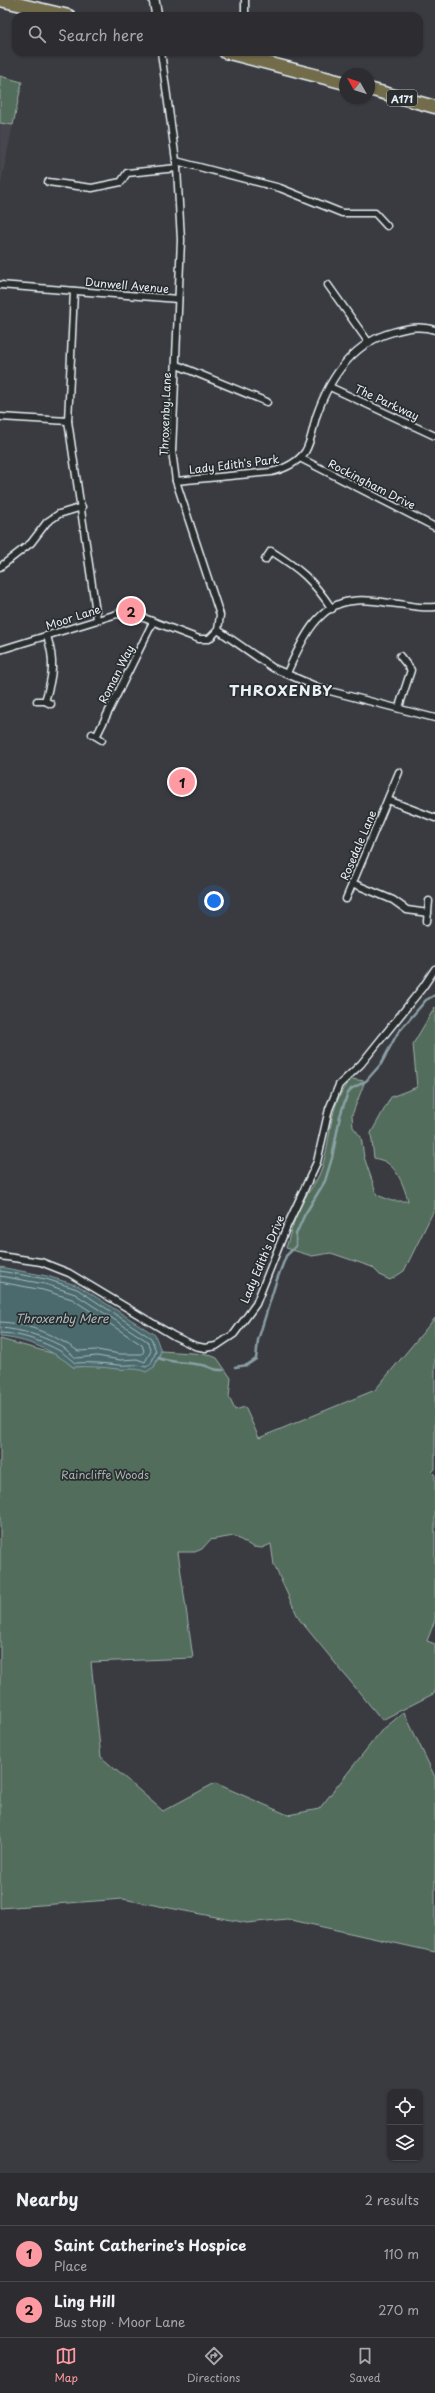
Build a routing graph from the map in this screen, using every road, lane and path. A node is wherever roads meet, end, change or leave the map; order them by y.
1 (0, 0) edge
2 (154, 0) edge
3 (245, 0) edge
4 (18, 2) edge
5 (54, 12) edge
6 (156, 12) edge
7 (245, 12) edge
8 (162, 56) edge
9 (253, 56) edge
10 (339, 81) edge
11 (375, 91) edge
12 (435, 107) edge
13 (176, 161) junction
14 (177, 168) junction
15 (48, 182) dead end
16 (387, 226) dead end
17 (0, 285) edge
18 (328, 286) dead end
19 (74, 291) junction
20 (178, 299) junction
21 (435, 330) edge
22 (369, 343) junction
23 (177, 365) junction
24 (330, 387) junction
25 (267, 402) dead end
26 (0, 417) edge
27 (68, 421) junction
28 (435, 436) edge
29 (300, 458) junction
30 (176, 481) junction
31 (82, 507) junction
32 (435, 527) edge
33 (265, 560) dead end
34 (0, 568) edge
35 (435, 607) edge
36 (332, 609) junction
37 (97, 619) junction
38 (153, 622) junction
39 (218, 630) junction
40 (47, 636) junction
41 (0, 650) edge
42 (400, 656) dead end
43 (287, 673) junction
44 (38, 701) dead end
45 (399, 707) junction
46 (435, 718) edge
47 (102, 740) dead end
48 (399, 772) dead end
49 (388, 800) junction
50 (435, 818) edge
51 (352, 884) junction
52 (346, 899) dead end
53 (429, 901) dead end
54 (428, 913) junction
55 (427, 921) dead end
56 (435, 969) edge
57 (0, 1256) edge

1 - 4 highway
2 - 6 street
3 - 7 street
4 - 5 highway
8 - 13 street, Throxenby Lane
9 - 10 highway
11 - 12 highway, A171
13 - 14 street, Throxenby Lane
13 - 16 street
14 - 15 street
14 - 20 street, Throxenby Lane
17 - 19 street, Dunwell Avenue
18 - 22 street
19 - 20 street, Dunwell Avenue
19 - 27 street
20 - 23 street, Throxenby Lane
21 - 22 street
22 - 24 street
23 - 25 street
23 - 30 street, Throxenby Lane
24 - 28 street, The Parkway
24 - 29 street
26 - 27 street
27 - 31 street
29 - 30 street, Lady Edith's Park
29 - 32 street, Rockingham Drive
30 - 39 street, Throxenby Lane
31 - 34 street
31 - 37 street
33 - 36 street
35 - 36 street
36 - 43 street
37 - 38 street, Moor Lane
37 - 40 street, Moor Lane
38 - 39 street, Moor Lane
38 - 47 street, Roman Way
39 - 43 street
40 - 41 street, Moor Lane
40 - 44 street
42 - 45 street
43 - 45 street
45 - 46 street
48 - 49 street, Rosedale Lane
49 - 50 street, Rosedale Lane
49 - 51 street, Rosedale Lane
51 - 52 street, Rosedale Lane
51 - 54 street
53 - 54 street
54 - 55 street
56 - 57 street, Lady Edith's Drive

